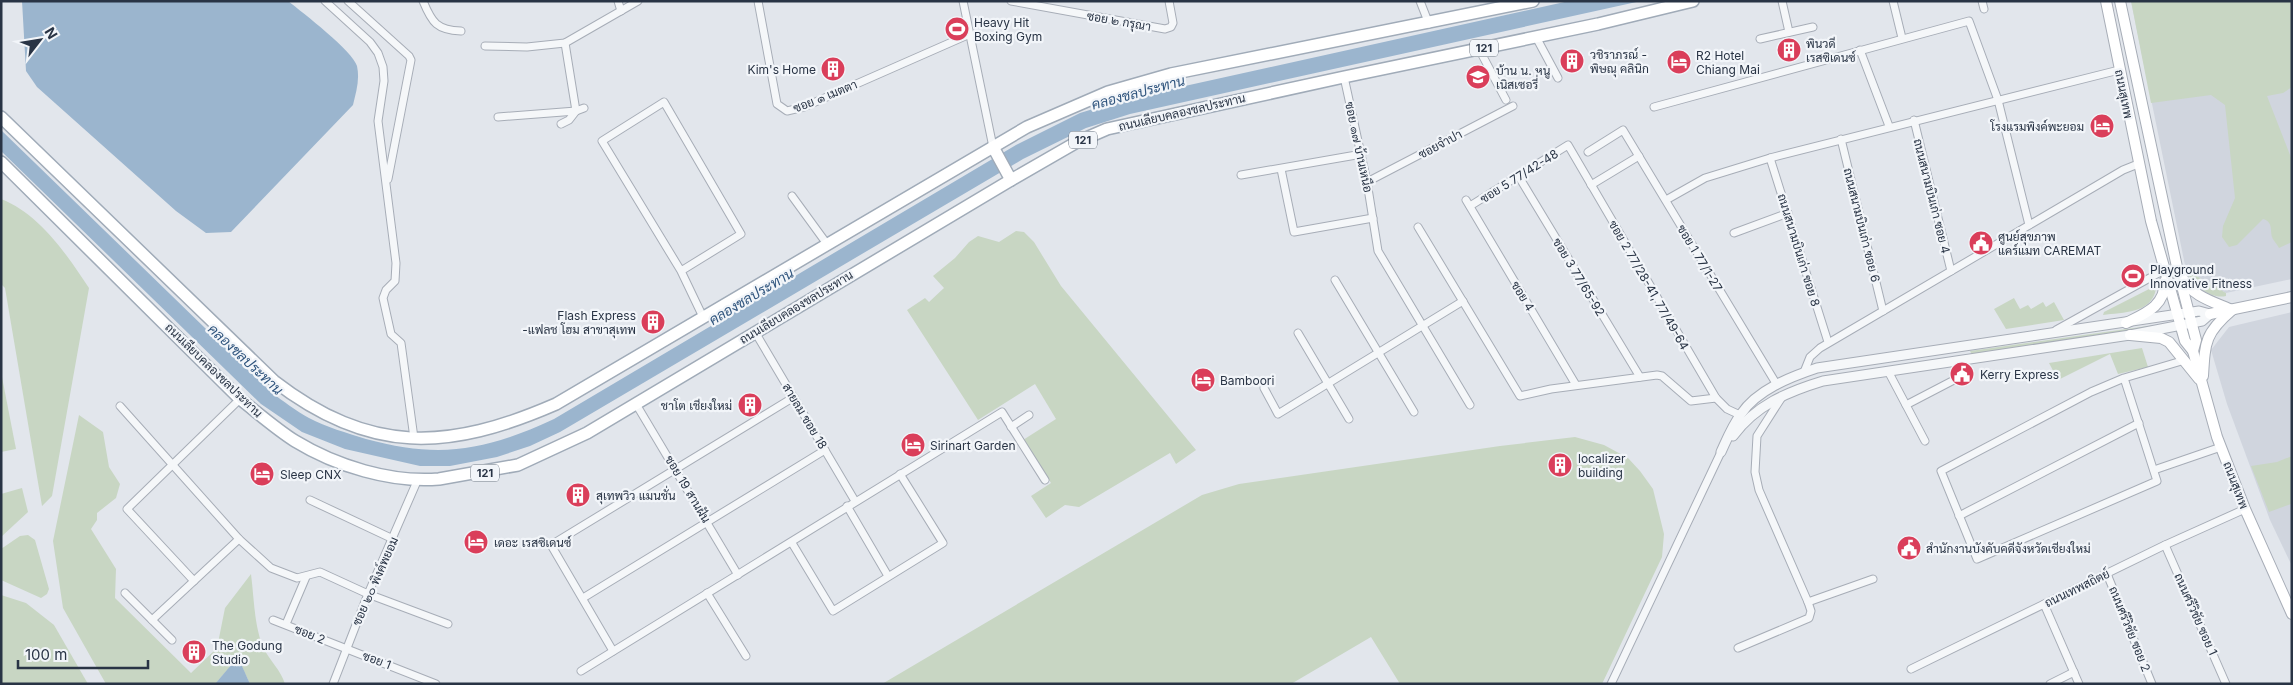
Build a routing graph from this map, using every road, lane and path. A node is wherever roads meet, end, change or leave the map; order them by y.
1 (325, 1) edge
2 (348, 1) edge
3 (423, 1) edge
4 (618, 1) edge
5 (638, 1) edge
6 (758, 1) edge
7 (963, 1) edge
8 (1011, 1) edge
9 (1169, 1) edge
10 (1420, 1) edge
11 (1533, 1) edge
12 (1693, 1) edge
13 (1782, 1) edge
14 (1893, 1) edge
15 (2106, 1) edge
16 (2120, 1) edge
17 (621, 11) junction
18 (1429, 24) junction
19 (1813, 27) dead end
20 (461, 31) dead end
21 (1789, 32) junction
22 (970, 34) junction
23 (1536, 37) junction
24 (1902, 38) junction
25 (1760, 39) dead end
26 (565, 43) junction
27 (485, 46) dead end
28 (1479, 49) junction
29 (1860, 50) junction
30 (2118, 70) junction
31 (1344, 77) junction
32 (1558, 78) dead end
33 (1506, 100) dead end
34 (1998, 100) junction
35 (1513, 106) dead end
36 (1654, 107) dead end
37 (584, 108) dead end
38 (576, 111) junction
39 (1, 117) edge
40 (498, 117) dead end
41 (1914, 120) junction
42 (561, 124) dead end
43 (1889, 126) junction
44 (1841, 139) junction
45 (1568, 145) joint
46 (995, 150) junction
47 (1588, 152) dead end
48 (1362, 154) junction
49 (1639, 156) junction
50 (1770, 158) junction
51 (1, 162) edge
52 (2138, 164) junction
53 (1281, 169) junction
54 (1009, 175) junction
55 (1241, 176) dead end
56 (1519, 176) junction
57 (1367, 182) junction
58 (1591, 185) junction
59 (386, 187) junction
60 (792, 196) dead end
61 (1666, 200) junction
62 (1468, 203) joint
63 (1788, 213) junction
64 (1373, 218) junction
65 (2029, 225) junction
66 (1418, 227) dead end
67 (1734, 233) dead end
68 (826, 244) junction
69 (2177, 267) junction
70 (681, 271) junction
71 (1951, 271) junction
72 (2165, 272) junction
73 (1334, 280) dead end
74 (2292, 297) edge
75 (1463, 301) junction
76 (2232, 310) junction
77 (1883, 311) junction
78 (2210, 314) joint
79 (703, 317) junction
80 (2190, 318) junction
81 (2179, 320) junction
82 (2126, 323) junction
83 (1423, 326) junction
84 (755, 332) junction
85 (1298, 333) dead end
86 (2051, 333) junction
87 (2130, 335) junction
88 (1828, 342) junction
89 (2193, 351) junction
90 (1378, 353) junction
91 (1963, 360) junction
92 (2185, 360) junction
93 (1888, 371) junction
94 (1802, 373) junction
95 (1640, 377) junction
96 (2124, 378) junction
97 (1328, 383) junction
98 (2202, 384) junction
99 (1576, 385) junction
100 (1777, 385) junction
101 (1264, 388) dead end
102 (1803, 388) junction
103 (1784, 395) junction
104 (794, 397) junction
105 (1716, 398) junction
106 (240, 399) junction
107 (636, 404) junction
108 (1906, 404) junction
109 (1470, 405) dead end
110 (120, 406) dead end
111 (1414, 412) dead end
112 (1029, 414) dead end
113 (1740, 415) junction
114 (1349, 419) dead end
115 (2139, 423) junction
116 (1011, 427) junction
117 (414, 438) junction
118 (1925, 441) dead end
119 (2221, 447) junction
120 (825, 450) junction
121 (1721, 452) junction
122 (172, 465) junction
123 (676, 470) junction
124 (2154, 470) junction
125 (900, 474) junction
126 (418, 479) junction
127 (1045, 480) dead end
128 (310, 500) dead end
129 (855, 501) junction
130 (847, 506) junction
131 (2245, 509) junction
132 (1959, 516) junction
133 (707, 522) junction
134 (239, 539) junction
135 (393, 539) junction
136 (792, 543) junction
137 (2165, 544) junction
138 (2107, 574) junction
139 (738, 575) junction
140 (888, 576) junction
141 (306, 577) junction
142 (194, 580) junction
143 (1873, 580) dead end
144 (125, 593) dead end
145 (707, 593) junction
146 (368, 594) junction
147 (583, 598) junction
148 (1808, 602) junction
149 (2044, 604) junction
150 (2292, 614) edge
151 (152, 620) junction
152 (274, 620) dead end
153 (286, 624) junction
154 (448, 624) dead end
155 (172, 640) dead end
156 (346, 648) junction
157 (1738, 648) dead end
158 (612, 651) junction
159 (746, 656) dead end
160 (1911, 669) dead end
161 (581, 671) dead end
162 (2074, 672) junction
163 (333, 684) edge
164 (436, 684) edge
165 (1611, 684) edge
166 (2050, 684) edge
167 (2079, 684) edge
168 (2152, 684) edge
169 (2226, 684) edge

1 - 59 street
2 - 59 street
3 - 20 street
4 - 17 street
5 - 17 street
6 - 22 street, ซอย ๑ เมตตา
7 - 22 street
8 - 9 street, ซอย ๒ กรุณา
10 - 18 street
11 - 18 main road
12 - 23 main road, ถนนเลียบคลองชลประทาน / 121
13 - 21 street
14 - 24 street
15 - 30 main road, ถนนสุเทพ
16 - 69 main road, ถนนสุเทพ
17 - 26 street
18 - 46 main road
19 - 21 street
21 - 25 street
22 - 46 street
23 - 28 main road, ถนนเลียบคลองชลประทาน / 121
23 - 32 street
24 - 29 street
24 - 34 street
26 - 27 street
26 - 38 street
28 - 31 main road, ถนนเลียบคลองชลประทาน / 121
28 - 33 street
29 - 36 street
29 - 43 street
30 - 34 street
30 - 52 main road, ถนนสุเทพ
31 - 48 street, ซอย ๑๗ บ้านเหนือ
31 - 54 main road, ถนนเลียบคลองชลประทาน / 121
34 - 41 street
34 - 65 street
35 - 57 street, ซอยจำปา
37 - 38 street
38 - 40 street
38 - 42 street
39 - 117 main road
41 - 43 street
41 - 71 street, ถนนสนามบินเก่า ซอย 4
43 - 44 street
44 - 50 street
44 - 77 street, ถนนสนามบินเก่า ซอย 6
45 - 56 street, ซอย 5 77/42-48
45 - 58 street, ซอย 2 77/28-41, 77/49-64
46 - 54 main road
46 - 68 main road
47 - 49 street, ซอย 1 77/1-27
48 - 53 street
48 - 57 street, ซอย ๑๗ บ้านเหนือ
49 - 58 street
49 - 61 street, ซอย 1 77/1-27
50 - 61 street
50 - 63 street, ถนนสนามบินเก่า ซอย 8
51 - 106 main road, ถนนเลียบคลองชลประทาน / 121
52 - 65 street
52 - 72 main road, ถนนสุเทพ
53 - 55 street
53 - 64 street
54 - 84 main road, ถนนเลียบคลองชลประทาน / 121
56 - 62 street, ซอย 5 77/42-48
56 - 95 street, ซอย 3 77/65-92
57 - 64 street, ซอย ๑๗ บ้านเหนือ
58 - 105 street, ซอย 2 77/28-41, 77/49-64
59 - 117 street
60 - 68 street
61 - 100 street, ซอย 1 77/1-27
62 - 99 street, ซอย 4
63 - 67 street
63 - 88 street, ถนนสนามบินเก่า ซอย 8
64 - 83 street, ซอย ๑๗ บ้านเหนือ
65 - 71 street
66 - 75 street
68 - 79 main road
69 - 76 main road
69 - 80 main road, ถนนสุเทพ
70 - 70 street
70 - 79 street
71 - 77 street
72 - 81 main road, ถนนสุเทพ
72 - 82 main road
72 - 86 street
73 - 90 street
74 - 76 main road
75 - 83 street
75 - 99 street
76 - 78 main road
76 - 98 main road
77 - 88 street
78 - 80 street
79 - 117 main road
80 - 81 street
80 - 89 main road, ถนนสุเทพ
81 - 82 street
81 - 87 street
81 - 89 main road, ถนนสุเทพ
82 - 86 street
83 - 90 street
83 - 109 street, ซอย ๑๗ บ้านเหนือ
84 - 104 street, สายลม ซอย 18
84 - 107 main road, ถนนเลียบคลองชลประทาน / 121
85 - 97 street
86 - 94 street
87 - 91 street
87 - 92 main road
88 - 94 street
89 - 98 main road, ถนนสุเทพ
90 - 97 street
90 - 111 street
91 - 93 street
91 - 108 street
92 - 96 street
92 - 98 main road
93 - 102 street
93 - 108 street
94 - 100 street
94 - 102 street
95 - 99 street
95 - 105 street
96 - 115 street
96 - 132 street
97 - 101 street
97 - 114 street
98 - 119 main road, ถนนสุเทพ
100 - 113 street
102 - 103 street
103 - 121 street
103 - 148 street
104 - 120 street, สายลม ซอย 18
104 - 123 street
105 - 113 street, ซอย 2 77/28-41, 77/49-64
106 - 122 street
106 - 126 main road, ถนนเลียบคลองชลประทาน / 121
107 - 123 street, ซอย 19 สานฝัน
107 - 126 main road, ถนนเลียบคลองชลประทาน / 121
108 - 118 street
110 - 122 street
112 - 116 street
113 - 121 street
115 - 124 street
115 - 132 street
116 - 125 street
116 - 127 street
119 - 124 street
119 - 131 main road, ถนนสุเทพ
120 - 129 street, สายลม ซอย 18
120 - 133 street
121 - 165 street
122 - 134 street
122 - 142 street
123 - 133 street, ซอย 19 สานฝัน
123 - 147 street
124 - 132 street
125 - 129 street
125 - 140 street
126 - 135 street, ซอย ๒๐ พิงค์พยอม
128 - 135 street
129 - 130 street
130 - 136 street
130 - 140 street
131 - 137 street, ถนนเทพสถิตย์
131 - 150 main road, ถนนสุเทพ
133 - 139 street, ซอย 19 สานฝัน
133 - 147 street
134 - 141 street
134 - 142 street
135 - 146 street, ซอย ๒๐ พิงค์พยอม
136 - 139 street
136 - 140 street
137 - 138 street, ถนนเทพสถิตย์
137 - 169 street, ถนนศรีวิชัย ซอย 1
138 - 149 street, ถนนเทพสถิตย์
138 - 168 street, ถนนศรีวิชัย ซอย 2
139 - 145 street
141 - 146 street
141 - 153 street
142 - 151 street
143 - 148 street
144 - 151 street
145 - 158 street
145 - 159 street
146 - 154 street
146 - 156 street, ซอย ๒๐ พิงค์พยอม
147 - 158 street
148 - 157 street
149 - 160 street, ถนนเทพสถิตย์
149 - 162 street
151 - 155 street
152 - 153 street, ซอย 2
153 - 156 street, ซอย 2
156 - 163 street, ซอย ๒๐ พิงค์พยอม
156 - 164 street, ซอย 1
158 - 161 street
162 - 166 street
162 - 167 street

